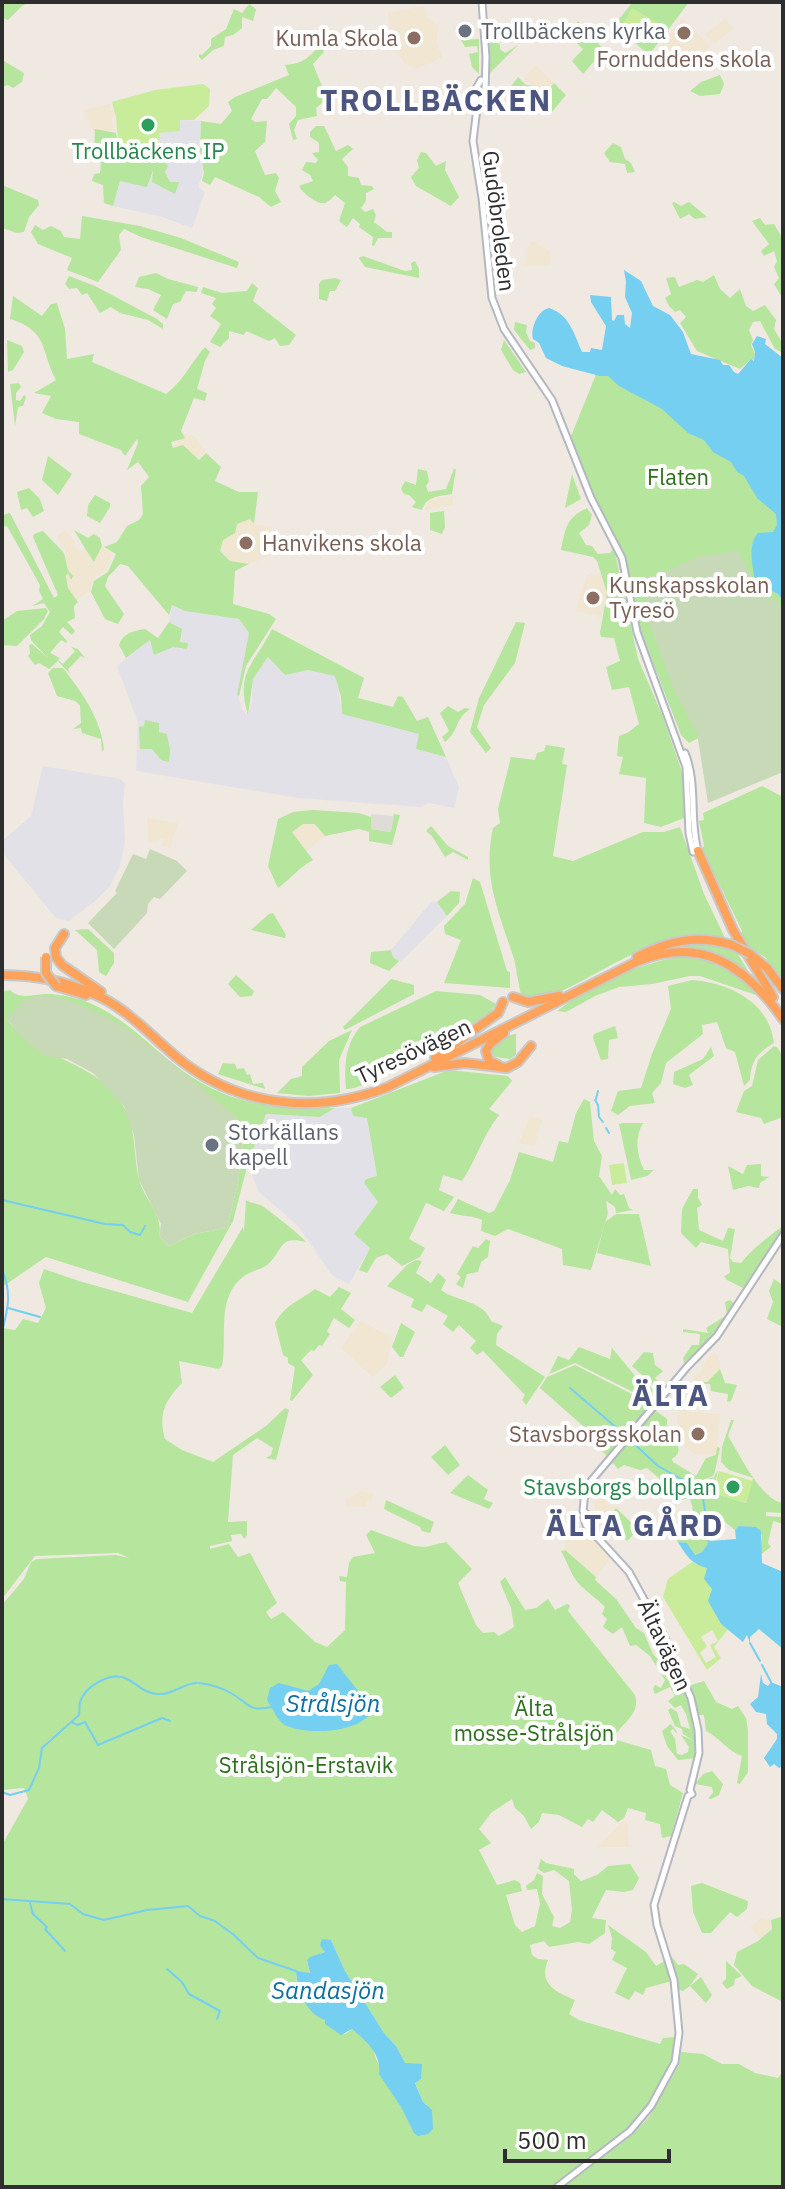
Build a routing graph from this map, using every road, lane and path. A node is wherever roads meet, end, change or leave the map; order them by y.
1 (482, 2) edge
2 (485, 39) junction
3 (481, 93) junction
4 (654, 682) junction
5 (686, 823) junction
6 (695, 836) junction
7 (694, 849) junction
8 (2, 972) edge
9 (783, 989) edge
10 (101, 992) junction
11 (559, 996) junction
12 (513, 997) dead end
13 (768, 997) junction
14 (503, 1002) dead end
15 (121, 1010) junction
16 (783, 1011) edge
17 (783, 1019) edge
18 (522, 1020) junction
19 (435, 1058) junction
20 (421, 1070) junction
21 (783, 1235) edge
22 (557, 2187) edge

1 - 2 main road, Gudöbroleden
2 - 3 main road, Gudöbroleden
2 - 3 main road, Gudöbroleden
3 - 4 main road, Gudöbroleden
4 - 5 main road, Gudöbroleden
4 - 6 main road, Gudöbroleden
5 - 6 main road
5 - 7 main road, Gudöbroleden
6 - 7 main road, Gudöbroleden
7 - 13 highway, Gudöbroleden
7 - 16 highway, Gudöbroleden
8 - 10 highway, Tyresövägen
8 - 15 highway, Tyresövägen
9 - 11 highway, Tyresövägen, bridge
10 - 15 highway, bridge
10 - 19 highway, Tyresövägen
11 - 12 highway
11 - 19 highway, Tyresövägen
13 - 17 highway, Tyresövägen
13 - 18 highway, Tyresövägen
14 - 19 highway
15 - 20 highway, Tyresövägen
18 - 20 highway, Tyresövägen
18 - 20 highway
21 - 22 main road, Ältavägen

